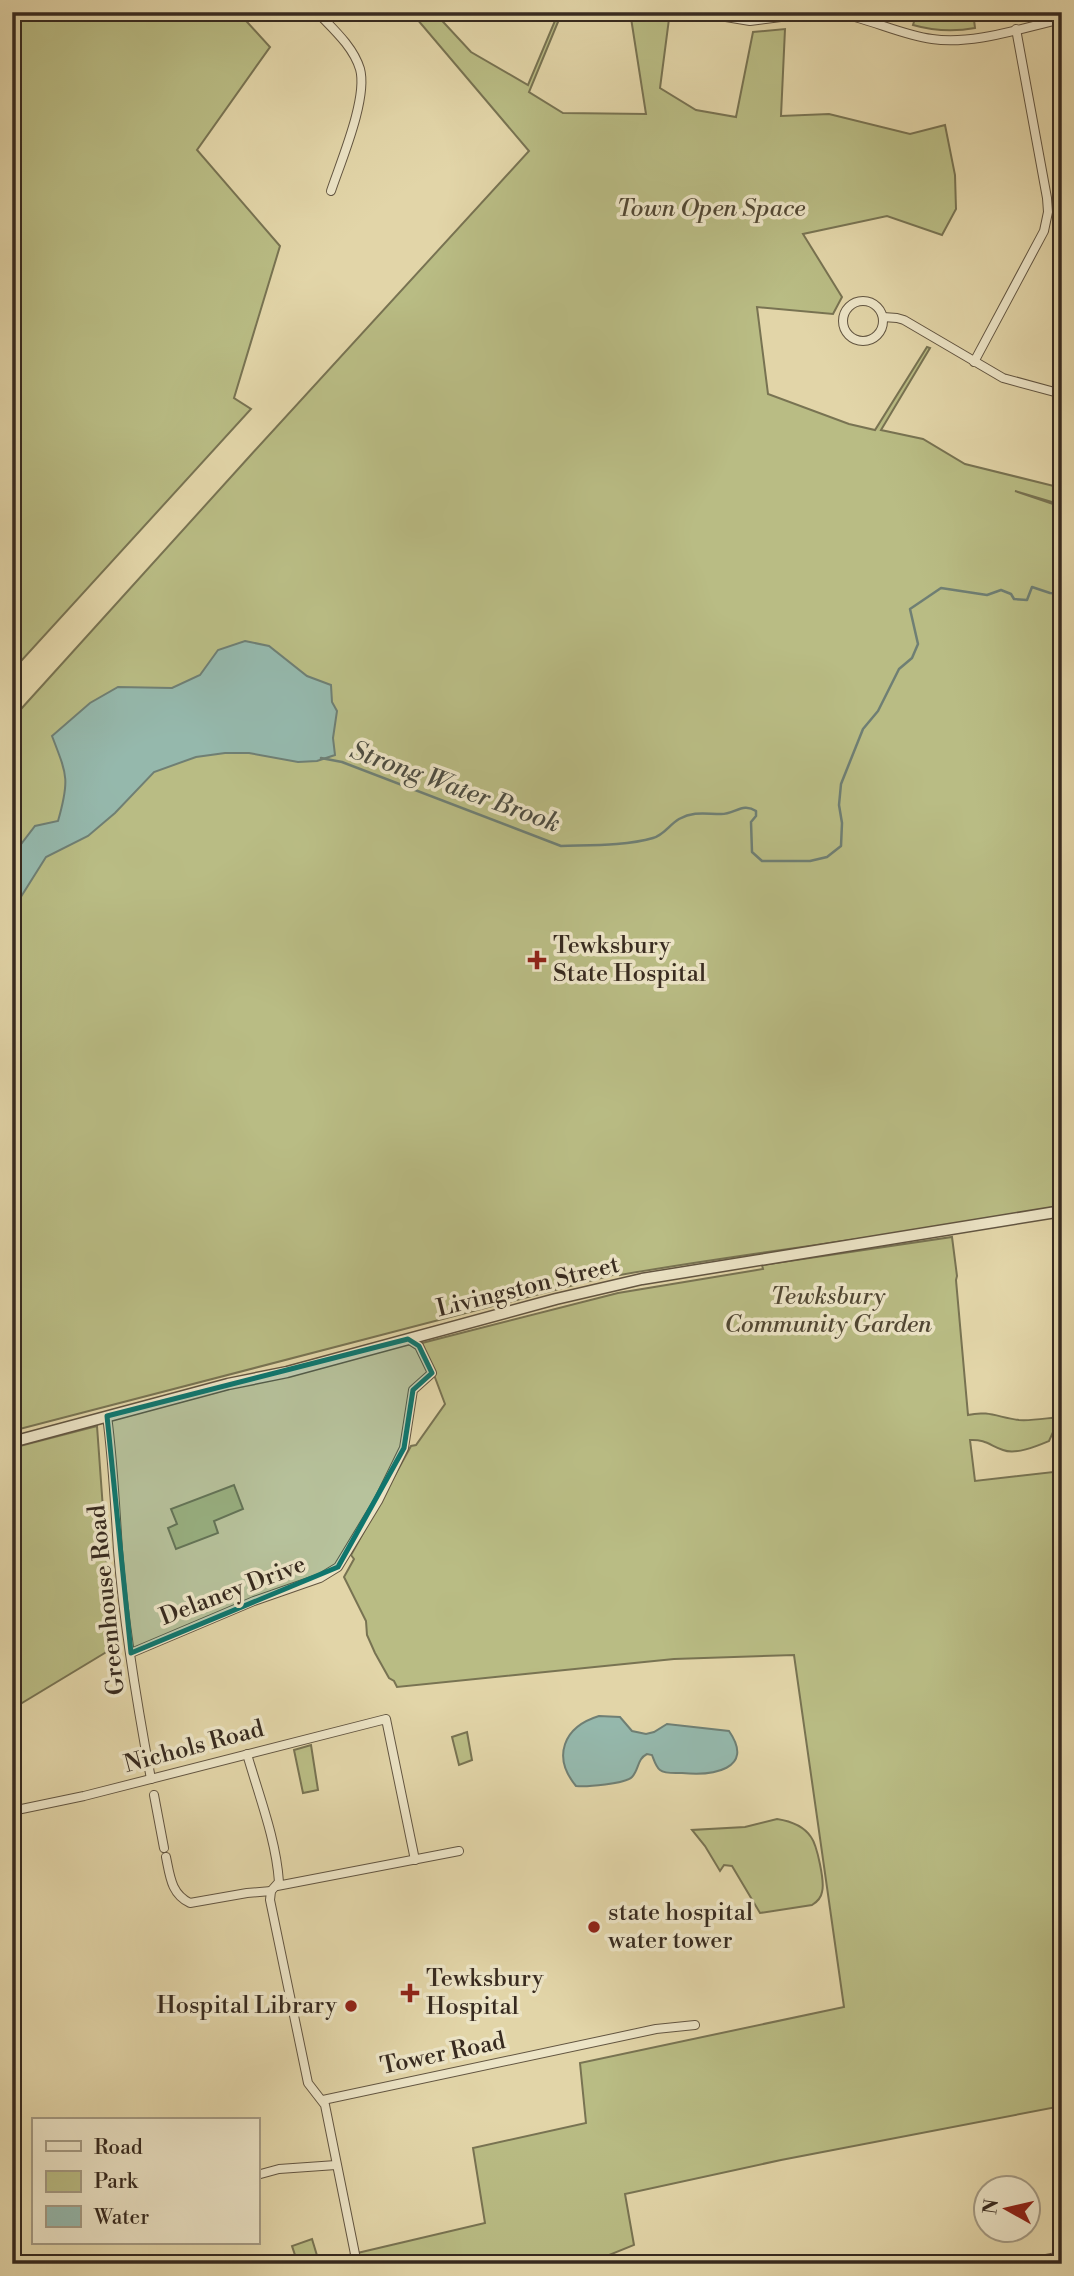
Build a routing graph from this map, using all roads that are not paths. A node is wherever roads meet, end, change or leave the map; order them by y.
1 (317, 12) edge
2 (695, 12) edge
3 (819, 12) edge
4 (827, 12) edge
5 (1062, 19) edge
6 (1016, 29) junction
7 (331, 191) dead end
8 (883, 317) junction
9 (974, 362) junction
10 (1062, 394) edge
11 (1062, 1211) edge
12 (408, 1339) junction
13 (107, 1416) junction
14 (12, 1442) edge
15 (131, 1653) junction
16 (247, 1754) junction
17 (151, 1779) junction
18 (154, 1795) dead end
19 (12, 1811) edge
20 (459, 1851) dead end
21 (415, 1860) junction
22 (274, 1889) junction
23 (695, 2025) dead end
24 (323, 2100) junction
25 (336, 2165) junction
26 (259, 2174) edge
27 (1062, 2256) edge
28 (357, 2264) edge
29 (1020, 2264) edge

1 - 7 street
2 - 3 street
4 - 6 street
5 - 6 street
6 - 9 street
8 - 8 street
8 - 9 street
9 - 10 street
11 - 12 street, Livingston Street
12 - 13 street, Livingston Street
12 - 15 street, Delaney Drive
13 - 14 street, Livingston Street
13 - 15 street, Greenhouse Road
15 - 17 street, Greenhouse Road
16 - 17 street, Nichols Road
16 - 21 street, Nichols Road
16 - 22 street
17 - 19 street, Nichols Road
18 - 22 street
20 - 21 street
21 - 22 street
22 - 24 street
23 - 24 street, Tower Road
24 - 25 street
25 - 26 street
25 - 28 street
27 - 29 street

